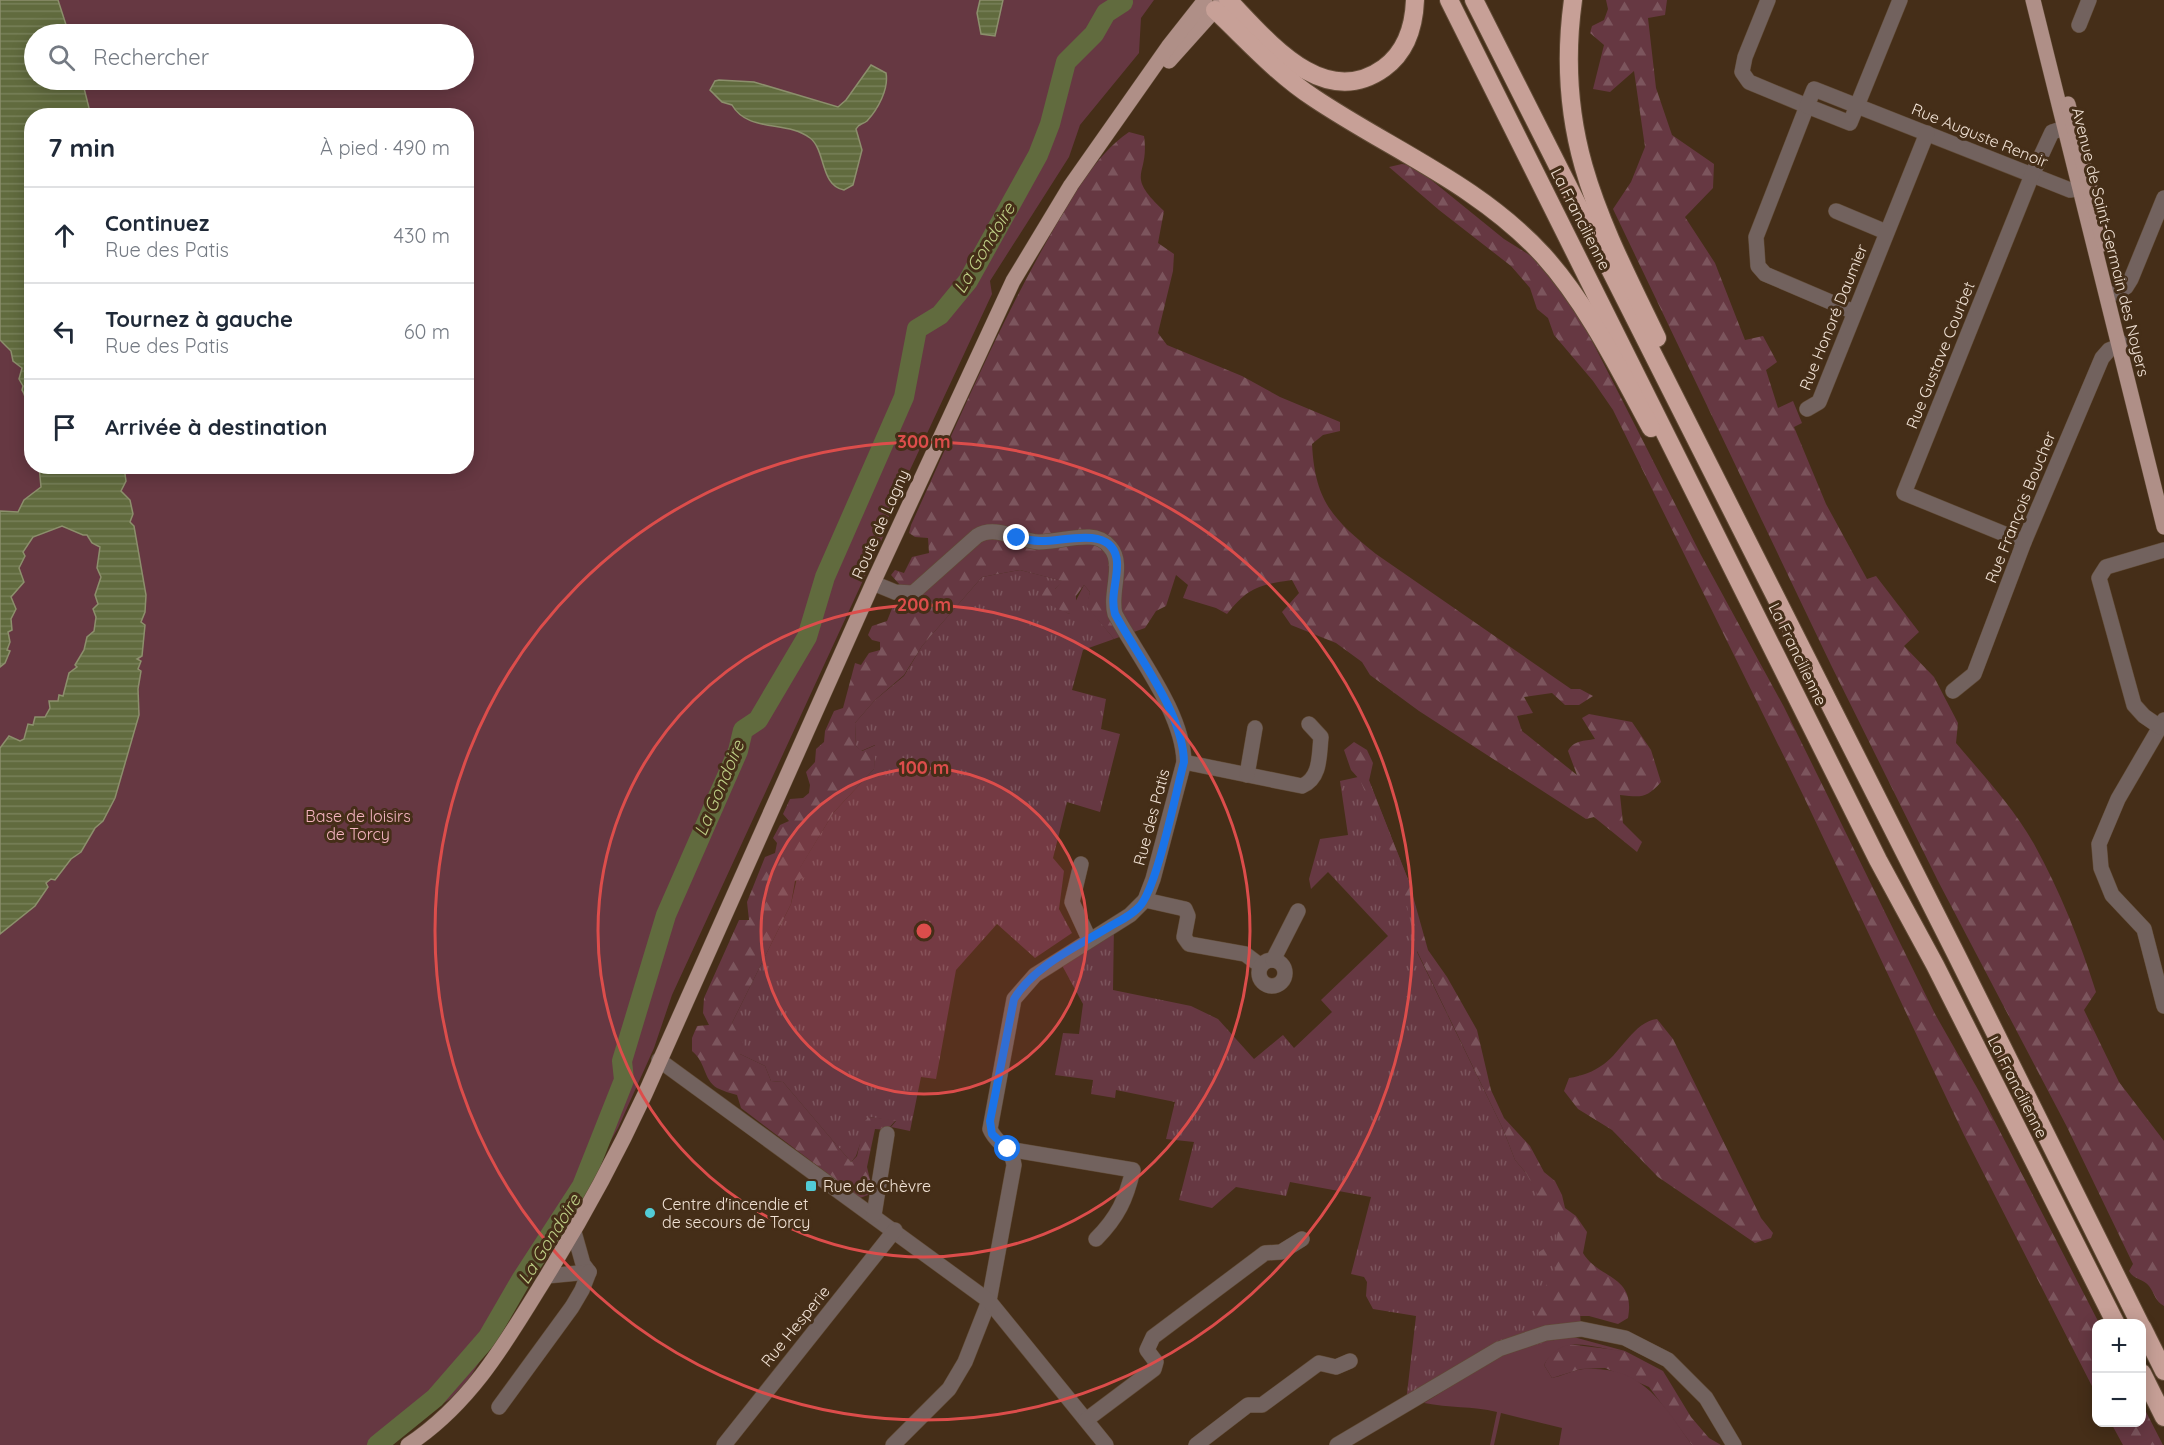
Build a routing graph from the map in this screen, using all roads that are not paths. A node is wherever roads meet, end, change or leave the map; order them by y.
1 (1415, 0) edge
2 (1449, 0) edge
3 (1473, 0) edge
4 (1573, 0) edge
5 (1768, 0) edge
6 (1900, 0) edge
7 (2033, 0) edge
8 (2042, 0) edge
9 (2089, 0) edge
10 (1217, 2) edge
11 (2079, 25) dead end
12 (1858, 105) junction
13 (1807, 106) junction
14 (2068, 126) junction
15 (1927, 132) junction
16 (2032, 175) junction
17 (2085, 189) junction
18 (2164, 198) edge
19 (1836, 211) dead end
20 (1886, 232) junction
21 (2116, 293) junction
22 (1854, 312) junction
23 (2123, 345) junction
24 (1657, 366) junction
25 (1807, 409) dead end
26 (1683, 466) junction
27 (2164, 491) edge
28 (2164, 527) edge
29 (2024, 542) junction
30 (2164, 550) edge
31 (873, 583) junction
32 (1953, 692) dead end
33 (2162, 723) edge
34 (1309, 724) dead end
35 (1255, 728) dead end
36 (1184, 762) junction
37 (1247, 775) junction
38 (1081, 864) dead end
39 (1145, 900) junction
40 (1298, 911) dead end
41 (1089, 939) junction
42 (2164, 1006) edge
43 (659, 1060) junction
44 (886, 1134) dead end
45 (1008, 1149) junction
46 (874, 1215) junction
47 (895, 1230) junction
48 (574, 1232) junction
49 (1096, 1239) dead end
50 (1302, 1239) dead end
51 (589, 1272) junction
52 (547, 1276) junction
53 (989, 1301) junction
54 (2114, 1319) edge
55 (2138, 1319) edge
56 (2146, 1335) edge
57 (1350, 1360) dead end
58 (2164, 1371) edge
59 (2146, 1381) edge
60 (499, 1407) dead end
61 (2164, 1417) edge
62 (1086, 1420) junction
63 (408, 1445) edge
64 (724, 1445) edge
65 (893, 1445) edge
66 (1106, 1445) edge
67 (1197, 1445) edge
68 (1337, 1445) edge
69 (1734, 1445) edge

1 - 10 highway
2 - 26 highway, La Francilienne
3 - 24 highway, La Francilienne
4 - 24 highway
5 - 13 street
6 - 12 street
7 - 14 main road, Avenue de Saint-Germain des Noyers
8 - 14 main road, Avenue de Saint-Germain des Noyers
9 - 11 street
10 - 26 highway
10 - 31 main road, Route de Lagny
12 - 13 street, Rue Auguste Renoir
12 - 15 street, Rue Auguste Renoir
13 - 22 street
14 - 16 street, Rue Gustave Courbet
14 - 17 main road, Avenue de Saint-Germain des Noyers
15 - 16 street, Rue Auguste Renoir
15 - 20 street, Rue Honoré Daumier
16 - 17 street, Rue Auguste Renoir
16 - 29 street, Rue Gustave Courbet
17 - 21 main road, Avenue de Saint-Germain des Noyers
17 - 23 main road, Avenue de Saint-Germain des Noyers
18 - 21 street
19 - 20 street, Rue Honoré Daumier
20 - 22 street, Rue Honoré Daumier
21 - 23 main road, Avenue de Saint-Germain des Noyers
22 - 25 street, Rue Honoré Daumier
23 - 27 main road, Avenue de Saint-Germain des Noyers
23 - 28 main road, Avenue de Saint-Germain des Noyers
23 - 29 street, Rue François Boucher
24 - 55 highway, La Francilienne
26 - 54 highway, La Francilienne
29 - 32 street, Rue François Boucher
30 - 33 street
31 - 36 street, Rue des Patis
31 - 43 main road, Route de Lagny
33 - 42 street
34 - 37 street
35 - 37 street
36 - 37 street
36 - 39 street, Rue des Patis
38 - 41 street
39 - 40 street
39 - 41 street, Rue des Patis
41 - 45 street, Rue des Patis
43 - 46 street
43 - 48 main road, Route de Lagny
44 - 46 street
45 - 49 street
45 - 53 street, Rue des Patis
46 - 47 street
47 - 53 street
47 - 64 street, Rue Hesperie
48 - 51 street
48 - 52 main road
50 - 62 street
51 - 52 street
51 - 60 street
52 - 63 main road
53 - 62 street
53 - 65 street
56 - 58 highway, La Francilienne
57 - 67 street
59 - 61 highway
62 - 66 street
68 - 69 street

